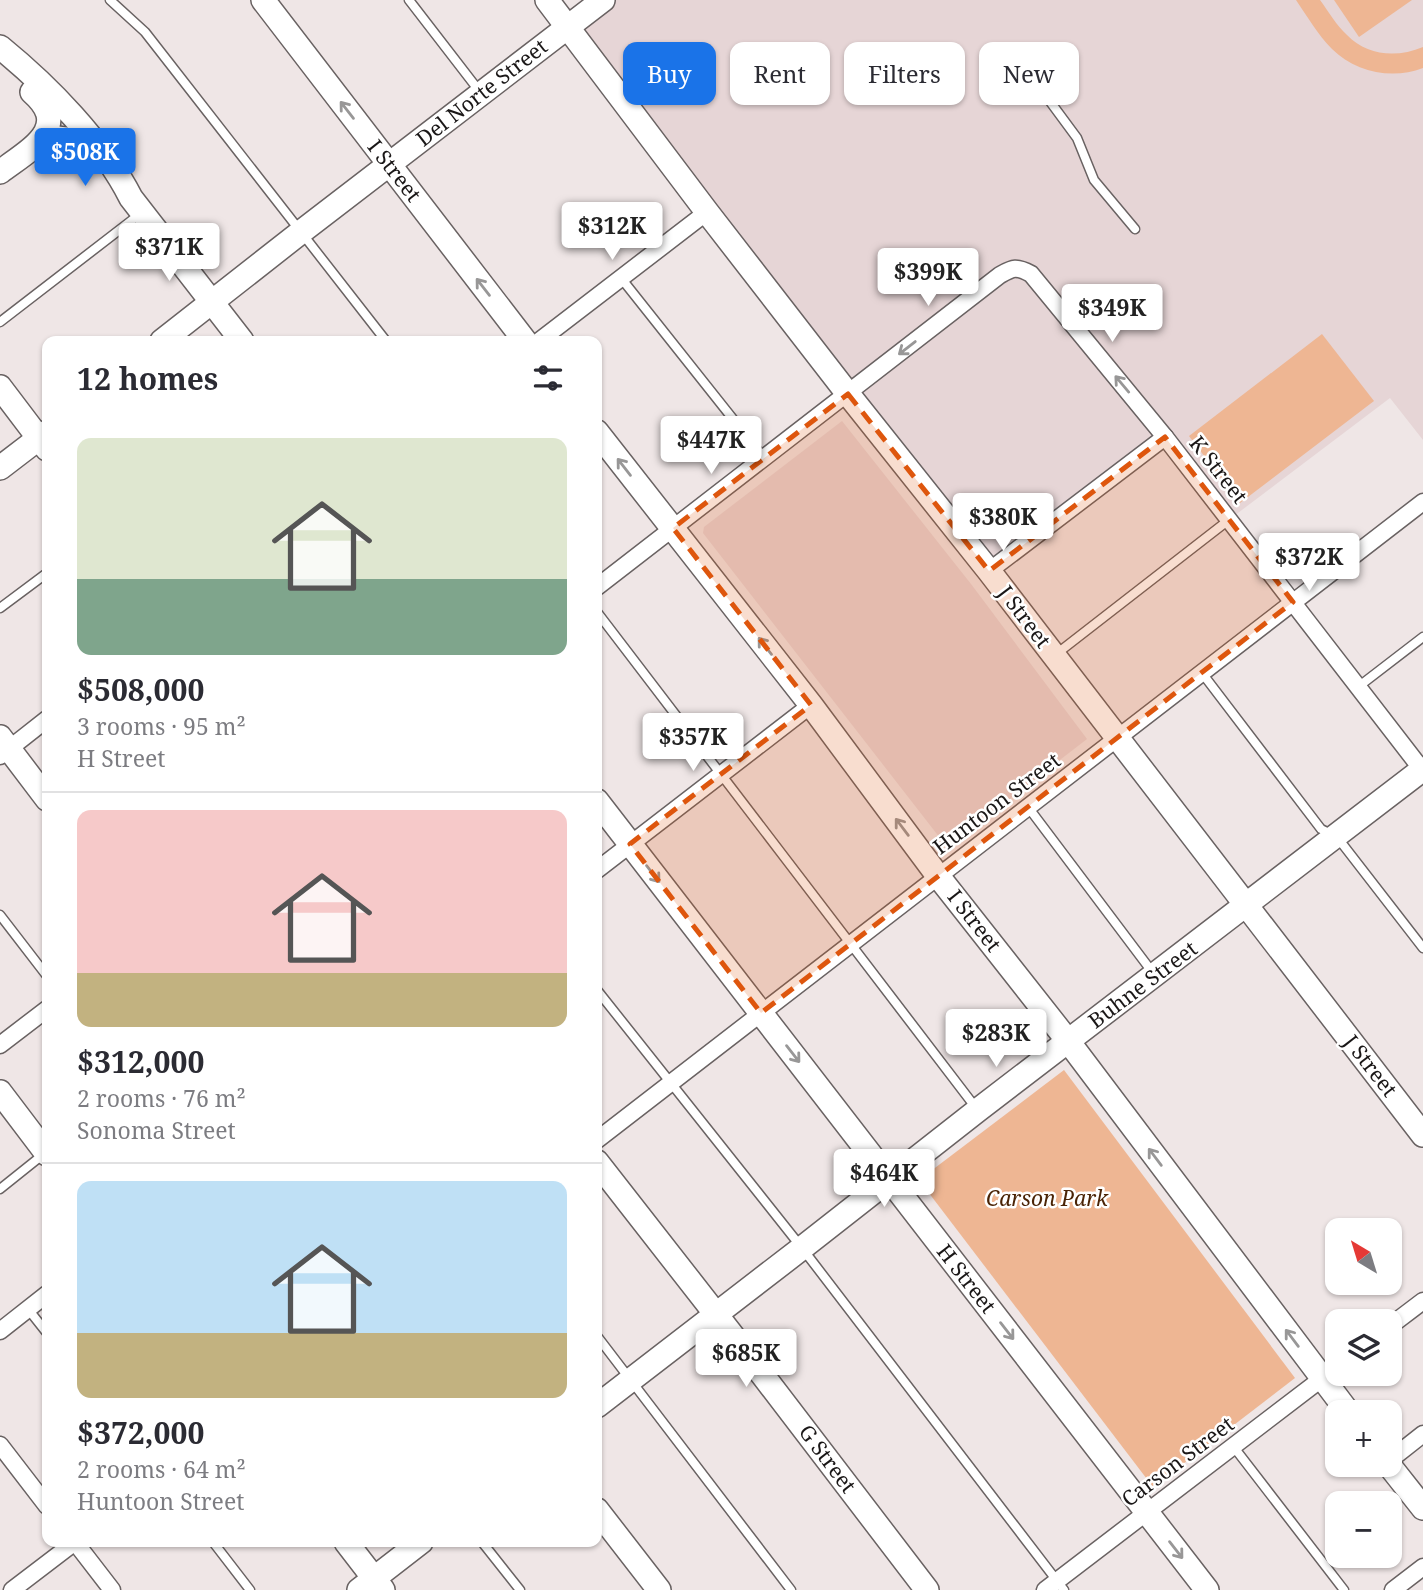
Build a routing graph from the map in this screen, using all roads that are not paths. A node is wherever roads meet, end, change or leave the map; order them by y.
1 (110, 0) edge
2 (263, 0) edge
3 (409, 0) edge
4 (547, 0) edge
5 (603, 0) edge
6 (567, 27) junction
7 (0, 47) edge
8 (0, 63) edge
9 (481, 94) junction
10 (1052, 105) edge
11 (36, 145) junction
12 (389, 164) junction
13 (0, 173) edge
14 (136, 205) junction
15 (707, 212) junction
16 (1135, 229) dead end
17 (301, 232) junction
18 (621, 278) junction
19 (212, 303) junction
20 (0, 322) edge
21 (169, 336) edge
22 (238, 336) edge
23 (382, 336) edge
24 (521, 336) edge
25 (546, 336) edge
26 (0, 387) edge
27 (848, 394) junction
28 (42, 436) edge
29 (1165, 437) junction
30 (602, 438) edge
31 (42, 442) edge
32 (764, 458) junction
33 (0, 468) edge
34 (1423, 502) edge
35 (1230, 519) junction
36 (673, 528) junction
37 (989, 571) junction
38 (42, 577) edge
39 (602, 583) edge
40 (1293, 602) junction
41 (0, 608) edge
42 (602, 619) edge
43 (1423, 637) edge
44 (1054, 656) junction
45 (1202, 673) junction
46 (1358, 687) junction
47 (811, 705) junction
48 (42, 722) edge
49 (1118, 738) junction
50 (3, 747) edge
51 (1423, 770) edge
52 (719, 775) junction
53 (42, 793) edge
54 (1028, 807) junction
55 (602, 808) edge
56 (1337, 837) junction
57 (630, 844) junction
58 (602, 866) edge
59 (938, 876) junction
60 (1246, 905) junction
61 (0, 915) edge
62 (851, 943) junction
63 (1423, 948) edge
64 (42, 970) edge
65 (1155, 976) junction
66 (602, 996) edge
67 (42, 1013) edge
68 (761, 1013) junction
69 (1069, 1041) junction
70 (0, 1045) edge
71 (671, 1083) junction
72 (0, 1092) edge
73 (978, 1110) junction
74 (1423, 1135) edge
75 (602, 1136) edge
76 (42, 1147) edge
77 (42, 1157) edge
78 (602, 1168) edge
79 (889, 1180) junction
80 (0, 1189) edge
81 (802, 1248) junction
82 (42, 1298) edge
83 (1423, 1301) edge
84 (28, 1310) junction
85 (716, 1315) junction
86 (1402, 1317) edge
87 (42, 1327) edge
88 (0, 1331) edge
89 (602, 1342) edge
90 (1325, 1368) edge
91 (1325, 1376) edge
92 (631, 1380) junction
93 (602, 1402) edge
94 (1423, 1434) edge
95 (0, 1445) edge
96 (1233, 1446) junction
97 (1402, 1451) edge
98 (1400, 1477) edge
99 (42, 1500) edge
100 (1423, 1508) edge
101 (1147, 1513) junction
102 (602, 1516) edge
103 (68, 1547) edge
104 (79, 1547) edge
105 (217, 1547) edge
106 (349, 1547) edge
107 (415, 1547) edge
108 (486, 1547) edge
109 (1423, 1567) edge
110 (372, 1586) edge
111 (1056, 1587) edge
112 (12, 1590) edge
113 (112, 1590) edge
114 (250, 1590) edge
115 (520, 1590) edge
116 (659, 1590) edge
117 (790, 1590) edge
118 (927, 1590) edge
119 (1207, 1590) edge
120 (1344, 1590) edge
121 (1393, 1590) edge

1 - 17 lane
12 -> 2 street, I Street
3 - 9 lane
4 - 6 street, J Street
5 - 6 street, Del Norte Street
6 - 9 street, Del Norte Street
6 - 15 street, J Street
7 - 14 street
8 - 11 street
9 - 12 street, Del Norte Street
10 - 16 lane
11 - 13 street
11 - 14 street
12 - 17 street, Del Norte Street
24 -> 12 street, I Street
14 - 19 street
14 - 20 lane
15 - 18 street
15 - 27 street, J Street
17 - 19 street, Del Norte Street
17 - 23 lane
18 - 25 street
18 - 32 lane
19 - 21 street, Del Norte Street
19 - 22 street
26 - 28 street
29 -> 27 street, K Street
27 - 32 street
27 - 37 street, J Street
29 - 35 street, K Street
29 - 37 street
36 -> 30 street, I Street
31 - 33 street
32 - 36 street
34 - 40 street, Huntoon Street
35 - 40 street, K Street
35 - 44 lane
36 - 39 street
47 -> 36 street, I Street
37 - 44 street, J Street
38 - 41 lane
40 - 45 street, Huntoon Street
40 - 46 street, K Street
42 - 52 lane
43 - 46 lane
44 - 49 street, J Street
45 - 49 street, Huntoon Street
45 - 56 lane
46 - 51 street, K Street
47 - 52 street
59 -> 47 street, I Street
48 - 50 street
49 - 54 street, Huntoon Street
49 - 60 street, J Street
50 - 53 street
51 - 56 street, Buhne Street
52 - 57 street
52 - 62 lane
54 - 59 street, Huntoon Street
54 - 65 lane
55 - 57 street, H Street
56 - 60 street, Buhne Street
56 - 63 lane
57 - 58 street
57 -> 68 street, H Street
59 - 62 street, Huntoon Street
59 - 69 street, I Street
60 - 65 street, Buhne Street
60 - 74 street, J Street
61 - 64 lane
62 - 68 street, Huntoon Street
62 - 73 lane
65 - 69 street, Buhne Street
66 - 71 lane
67 - 70 street
68 - 71 street, Huntoon Street
68 -> 79 street, H Street
69 - 73 street, Buhne Street
90 -> 69 street, I Street
71 - 75 street, Huntoon Street
71 - 81 lane
72 - 76 street
73 - 79 street, Buhne Street
77 - 80 lane
78 - 85 street, G Street
79 - 81 street, Buhne Street
79 -> 101 street, H Street
81 - 85 street, Buhne Street
81 - 111 lane
82 - 84 street
83 - 86 street
84 - 87 lane
84 - 88 street
85 - 92 street, Buhne Street
85 - 118 street, G Street
89 - 92 lane
91 - 96 street, Carson Street
92 - 93 street, Buhne Street
92 - 117 lane
94 - 97 street
95 - 99 street
96 - 101 street, Carson Street
96 - 120 lane
98 - 100 street
101 - 111 street, Carson Street
101 -> 119 street, H Street
102 - 116 street
103 - 112 street
104 - 113 street
105 - 114 lane
106 - 110 street
107 - 110 street
108 - 115 lane
109 - 121 street

